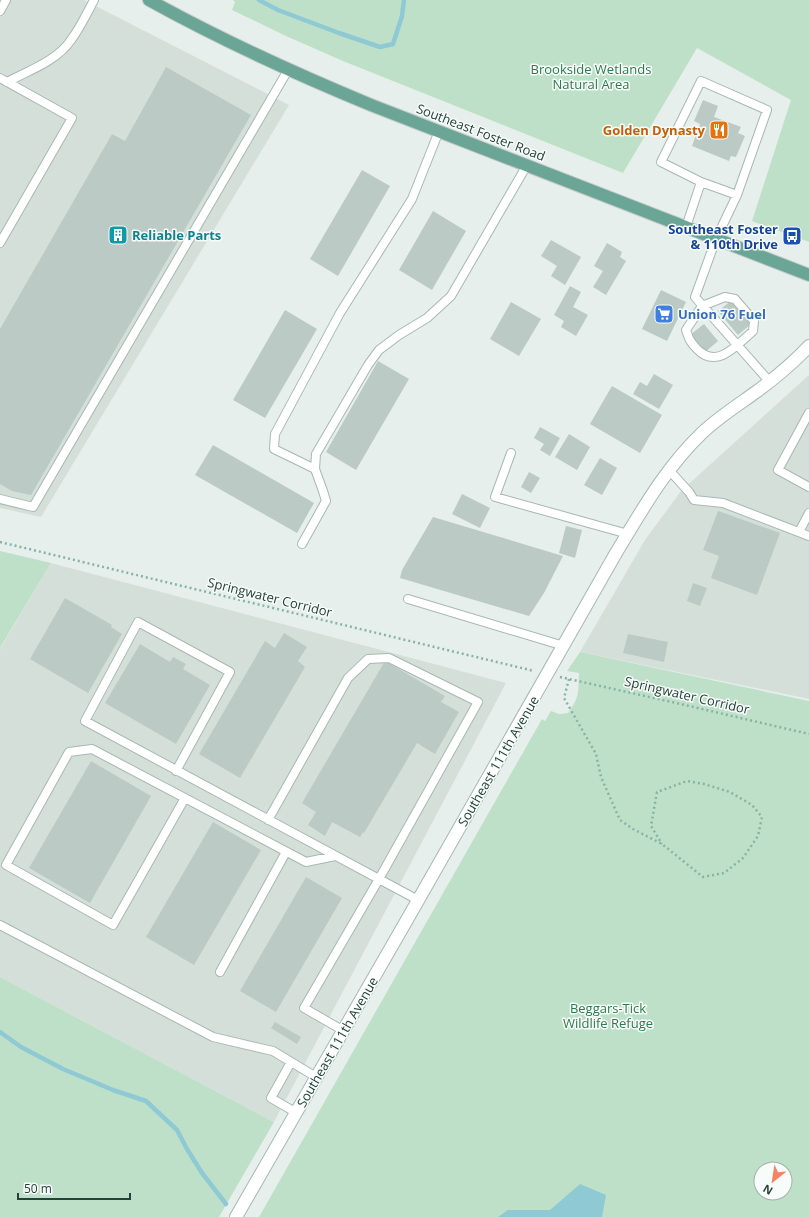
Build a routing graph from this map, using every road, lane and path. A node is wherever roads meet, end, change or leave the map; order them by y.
1 (6, 0) edge
2 (94, 0) edge
3 (149, 0) edge
4 (0, 11) edge
5 (288, 70) junction
6 (3, 80) edge
7 (439, 131) junction
8 (527, 165) junction
9 (701, 182) junction
10 (737, 195) junction
11 (686, 227) junction
12 (716, 239) junction
13 (0, 243) edge
14 (809, 275) edge
15 (702, 306) junction
16 (737, 345) junction
17 (809, 346) edge
18 (769, 381) junction
19 (809, 413) edge
20 (511, 453) dead end
21 (315, 469) junction
22 (669, 470) junction
23 (809, 487) edge
24 (0, 499) edge
25 (809, 513) edge
26 (799, 532) junction
27 (628, 534) junction
28 (809, 536) edge
29 (0, 542) edge
30 (302, 544) dead end
31 (408, 599) dead end
32 (564, 646) junction
33 (536, 672) dead end
34 (559, 677) dead end
35 (569, 679) junction
36 (809, 734) edge
37 (176, 771) junction
38 (185, 798) junction
39 (268, 820) junction
40 (662, 844) junction
41 (286, 852) junction
42 (336, 856) junction
43 (379, 879) junction
44 (418, 900) junction
45 (0, 925) edge
46 (220, 972) dead end
47 (344, 1031) junction
48 (291, 1062) junction
49 (316, 1077) junction
50 (296, 1112) junction
51 (236, 1217) edge

1 - 4 lane
2 - 6 lane
3 - 5 main road, Southeast Foster Road
5 - 7 main road, Southeast Foster Road
5 - 24 lane
6 - 13 lane
7 - 8 main road, Southeast Foster Road
7 - 21 lane
8 - 11 main road, Southeast Foster Road
8 - 21 lane
9 - 10 lane
9 - 10 lane
9 - 11 lane
10 - 12 lane
11 - 12 main road, Southeast Foster Road
12 - 14 main road, Southeast Foster Road
12 - 15 lane
15 - 16 lane
15 - 16 lane
15 - 16 lane
16 - 18 lane
17 - 18 street, Southeast 111th Avenue
18 - 22 street, Southeast 111th Avenue
19 - 23 lane
20 - 27 lane
21 - 30 lane
22 - 26 lane
22 - 27 street, Southeast 111th Avenue
25 - 26 lane
26 - 28 lane
27 - 32 street, Southeast 111th Avenue
29 - 33 path, Springwater Corridor
31 - 32 lane
32 - 44 street, Southeast 111th Avenue
34 - 35 path, Springwater Corridor
35 - 36 path, Springwater Corridor
35 - 40 path
37 - 37 lane
37 - 39 lane
38 - 38 lane
38 - 41 lane
39 - 42 lane
39 - 43 lane
40 - 40 path
41 - 42 lane
41 - 46 lane
42 - 43 lane
43 - 44 lane
43 - 47 lane
44 - 47 street, Southeast 111th Avenue
45 - 48 lane
47 - 49 street, Southeast 111th Avenue
48 - 49 lane
48 - 50 lane
49 - 50 street, Southeast 111th Avenue
50 - 51 street, Southeast 111th Avenue

